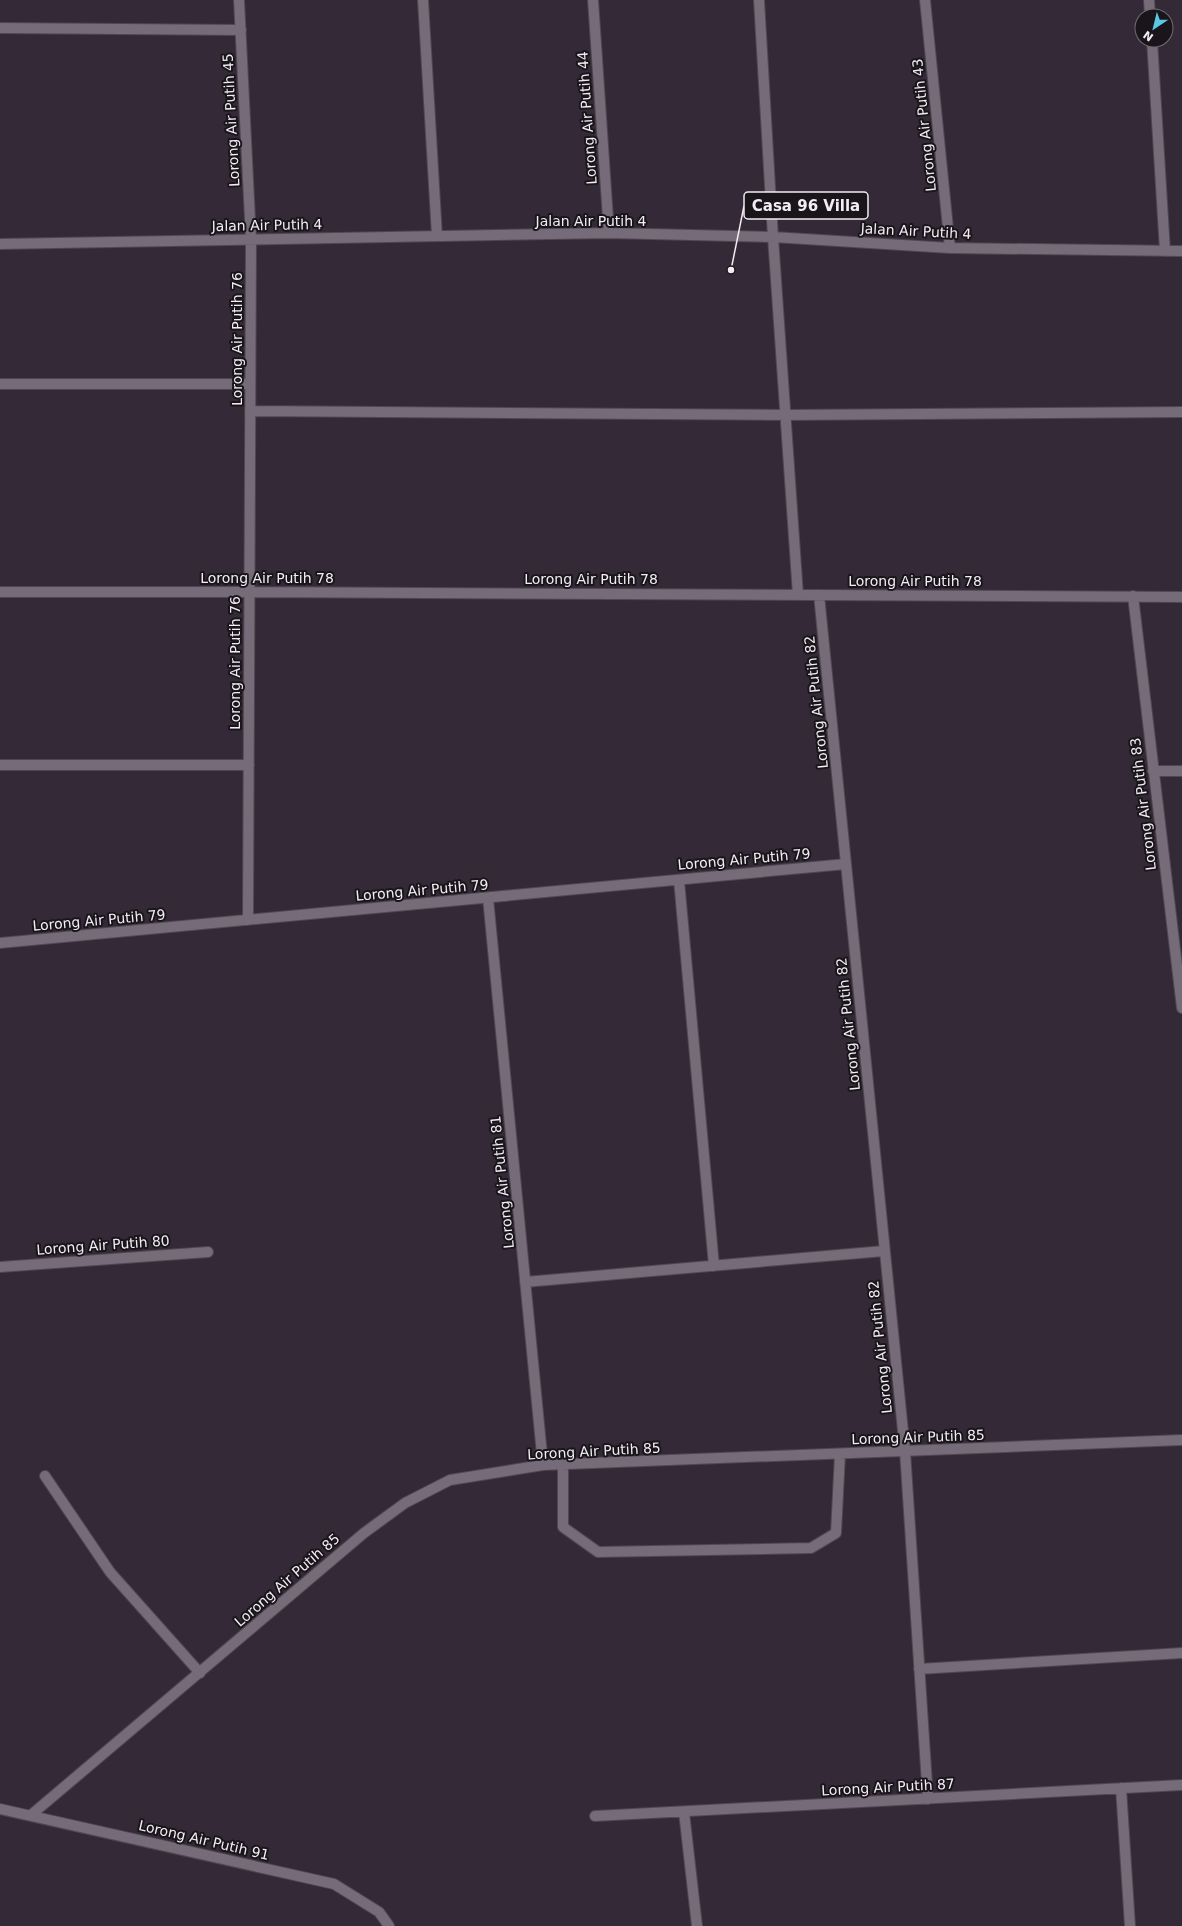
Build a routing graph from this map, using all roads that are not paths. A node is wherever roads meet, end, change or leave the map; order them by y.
1 (239, 0) edge
2 (423, 0) edge
3 (592, 0) edge
4 (759, 0) edge
5 (925, 0) edge
6 (0, 28) edge
7 (241, 30) junction
8 (1152, 48) edge
9 (609, 233) junction
10 (438, 236) junction
11 (773, 237) junction
12 (251, 239) junction
13 (0, 244) edge
14 (950, 248) junction
15 (1165, 250) junction
16 (1182, 251) edge
17 (0, 384) edge
18 (250, 384) junction
19 (250, 411) junction
20 (1182, 412) edge
21 (786, 415) junction
22 (0, 592) edge
23 (249, 592) junction
24 (798, 594) junction
25 (819, 595) junction
26 (1133, 596) junction
27 (1182, 597) edge
28 (0, 765) edge
29 (249, 765) junction
30 (1153, 771) junction
31 (1182, 771) edge
32 (846, 864) junction
33 (679, 880) junction
34 (488, 898) junction
35 (248, 920) junction
36 (0, 943) edge
37 (1178, 950) edge
38 (1182, 1008) edge
39 (884, 1251) junction
40 (208, 1252) dead end
41 (714, 1266) junction
42 (0, 1267) edge
43 (525, 1282) junction
44 (1182, 1440) edge
45 (905, 1452) junction
46 (840, 1454) junction
47 (543, 1464) junction
48 (563, 1465) junction
49 (45, 1476) dead end
50 (1182, 1653) edge
51 (920, 1669) junction
52 (200, 1673) junction
53 (1182, 1785) edge
54 (1121, 1788) junction
55 (928, 1799) junction
56 (0, 1809) edge
57 (684, 1812) junction
58 (31, 1815) junction
59 (595, 1816) dead end
60 (389, 1926) edge
61 (697, 1926) edge
62 (1130, 1926) edge

1 - 7 street, Lorong Air Putih 45
2 - 10 street
3 - 9 street, Lorong Air Putih 44
4 - 11 street
5 - 14 street, Lorong Air Putih 43
6 - 7 street
7 - 12 street, Lorong Air Putih 45
8 - 15 street
9 - 10 street, Jalan Air Putih 4
9 - 11 street, Jalan Air Putih 4
10 - 12 street, Jalan Air Putih 4
11 - 14 street, Jalan Air Putih 4
11 - 21 street
12 - 13 street, Jalan Air Putih 4
12 - 18 street, Lorong Air Putih 76
14 - 15 street, Jalan Air Putih 4
15 - 16 street, Jalan Air Putih 4
17 - 18 street
18 - 19 street, Lorong Air Putih 76
19 - 21 street
19 - 23 street, Lorong Air Putih 76
20 - 21 street
21 - 24 street
22 - 23 street, Lorong Air Putih 78
23 - 24 street, Lorong Air Putih 78
23 - 29 street, Lorong Air Putih 76
24 - 25 street, Lorong Air Putih 78
25 - 26 street, Lorong Air Putih 78
25 - 32 street, Lorong Air Putih 82
26 - 27 street, Lorong Air Putih 78
26 - 30 street, Lorong Air Putih 83
28 - 29 street
29 - 35 street, Lorong Air Putih 76
30 - 31 street
30 - 37 street, Lorong Air Putih 83
32 - 33 street, Lorong Air Putih 79
32 - 39 street, Lorong Air Putih 82
33 - 34 street, Lorong Air Putih 79
33 - 41 street
34 - 35 street, Lorong Air Putih 79
34 - 43 street, Lorong Air Putih 81
35 - 36 street, Lorong Air Putih 79
37 - 38 street, Lorong Air Putih 83
39 - 41 street
39 - 45 street, Lorong Air Putih 82
40 - 42 street, Lorong Air Putih 80
41 - 43 street
43 - 47 street, Lorong Air Putih 81
44 - 45 street, Lorong Air Putih 85
45 - 46 street, Lorong Air Putih 85
45 - 51 street, Lorong Air Putih 82
46 - 48 street, Lorong Air Putih 85
46 - 48 street
47 - 48 street, Lorong Air Putih 85
47 - 52 street, Lorong Air Putih 85
49 - 52 street
50 - 51 street
51 - 55 street, Lorong Air Putih 82
52 - 58 street, Lorong Air Putih 85
53 - 54 street, Lorong Air Putih 87
54 - 55 street, Lorong Air Putih 87
54 - 62 street
55 - 57 street, Lorong Air Putih 87
56 - 58 street, Lorong Air Putih 91
57 - 59 street, Lorong Air Putih 87
57 - 61 street
58 - 60 street, Lorong Air Putih 91

